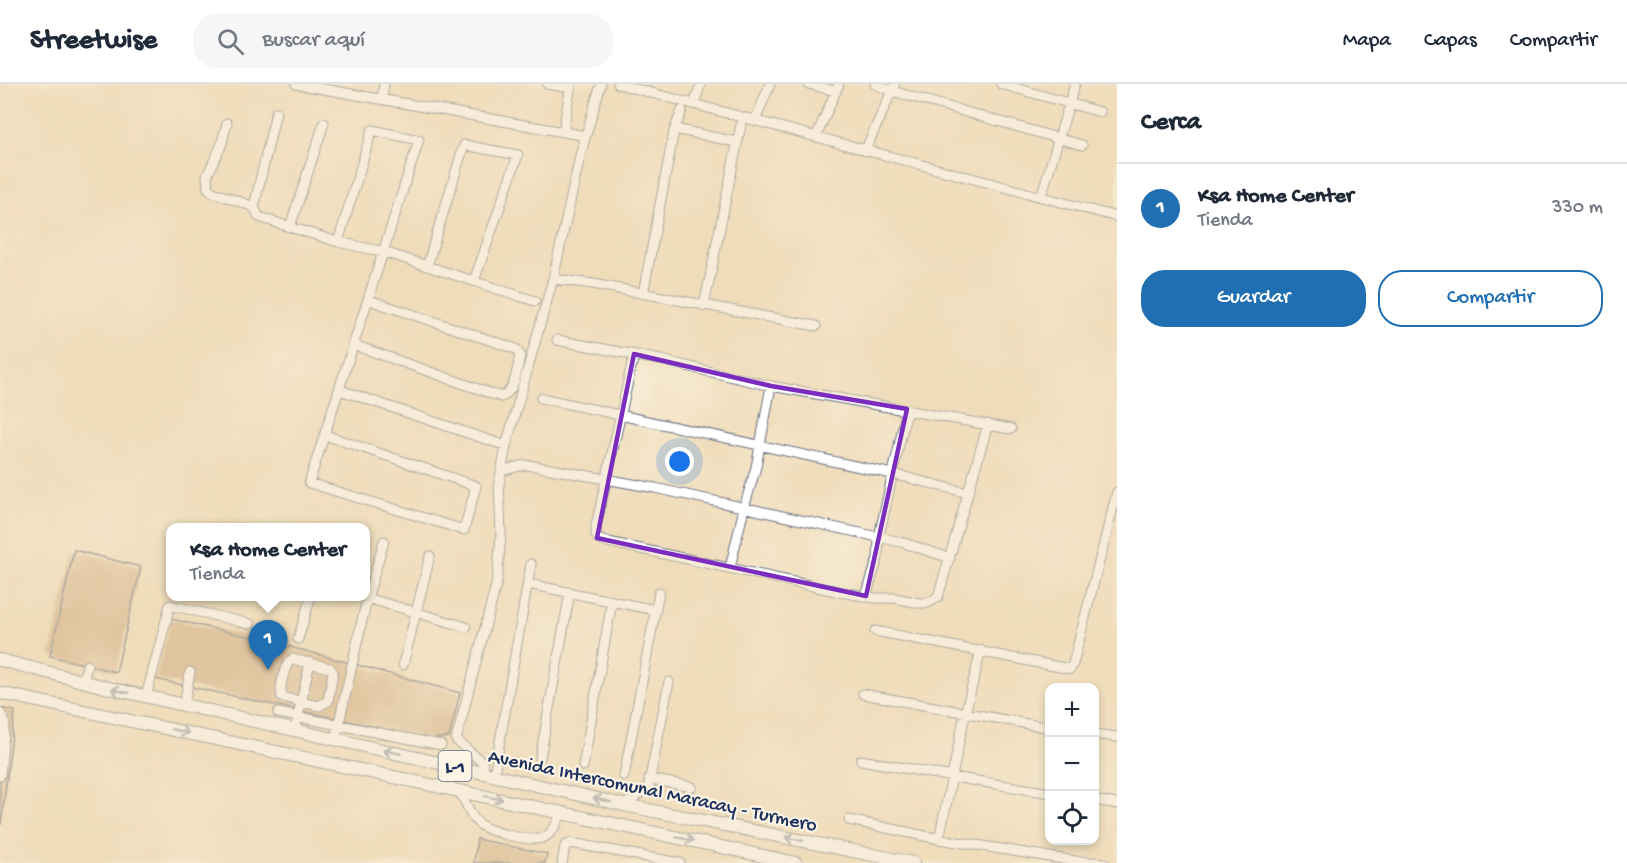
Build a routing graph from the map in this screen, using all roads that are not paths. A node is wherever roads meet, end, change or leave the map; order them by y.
1 (296, 84) edge
2 (384, 84) edge
3 (547, 84) edge
4 (601, 84) edge
5 (618, 84) edge
6 (702, 84) edge
7 (770, 84) edge
8 (808, 84) edge
9 (875, 84) edge
10 (1002, 84) edge
11 (1075, 84) edge
12 (571, 86) edge
13 (643, 87) edge
14 (893, 87) edge
15 (837, 88) edge
16 (382, 99) junction
17 (1069, 103) junction
18 (694, 104) junction
19 (681, 110) dead end
20 (276, 112) dead end
21 (1100, 112) dead end
22 (755, 121) junction
23 (227, 123) dead end
24 (324, 123) dead end
25 (741, 125) dead end
26 (675, 129) junction
27 (563, 132) junction
28 (586, 136) junction
29 (816, 137) junction
30 (1059, 138) junction
31 (736, 142) junction
32 (1082, 145) dead end
33 (866, 150) junction
34 (1041, 197) junction
35 (254, 207) junction
36 (1117, 217) edge
37 (290, 227) junction
38 (338, 242) junction
39 (384, 252) junction
40 (427, 266) junction
41 (553, 279) junction
42 (474, 281) junction
43 (643, 294) junction
44 (369, 300) junction
45 (535, 301) dead end
46 (704, 306) junction
47 (816, 326) dead end
48 (557, 340) dead end
49 (354, 345) junction
50 (634, 354) junction
51 (771, 386) junction
52 (340, 390) junction
53 (541, 398) dead end
54 (907, 409) junction
55 (620, 415) junction
56 (988, 424) junction
57 (1011, 429) dead end
58 (325, 435) junction
59 (760, 445) junction
60 (506, 446) junction
61 (501, 471) junction
62 (892, 474) junction
63 (606, 480) junction
64 (1117, 492) edge
65 (968, 493) junction
66 (744, 508) junction
67 (879, 537) junction
68 (384, 541) dead end
69 (430, 556) dead end
70 (950, 558) junction
71 (531, 564) dead end
72 (730, 568) junction
73 (370, 581) edge
74 (528, 584) junction
75 (570, 592) junction
76 (659, 592) dead end
77 (866, 597) junction
78 (370, 600) edge
79 (310, 601) edge
80 (363, 601) edge
81 (612, 601) junction
82 (656, 610) junction
83 (416, 613) junction
84 (250, 624) dead end
85 (466, 627) dead end
86 (875, 631) dead end
87 (298, 639) dead end
88 (981, 650) junction
89 (0, 660) edge
90 (310, 663) junction
91 (87, 665) dead end
92 (403, 665) dead end
93 (190, 672) dead end
94 (83, 682) junction
95 (669, 682) dead end
96 (0, 693) edge
97 (863, 694) dead end
98 (146, 697) junction
99 (302, 702) junction
100 (184, 705) junction
101 (0, 713) edge
102 (278, 713) dead end
103 (965, 714) junction
104 (298, 717) junction
105 (338, 726) junction
106 (1045, 727) edge
107 (295, 730) junction
108 (1099, 735) edge
109 (1117, 737) edge
110 (335, 740) junction
111 (456, 740) junction
112 (441, 745) junction
113 (540, 758) dead end
114 (423, 759) junction
115 (861, 760) dead end
116 (583, 766) dead end
117 (489, 774) junction
118 (0, 776) edge
119 (624, 776) dead end
120 (953, 777) junction
121 (649, 779) junction
122 (692, 787) dead end
123 (458, 790) junction
124 (1045, 792) edge
125 (1099, 801) edge
126 (1117, 804) edge
127 (624, 805) junction
128 (561, 812) junction
129 (849, 820) dead end
130 (939, 839) junction
131 (623, 852) junction
132 (562, 863) edge
133 (621, 863) edge
134 (680, 863) edge
135 (796, 863) edge
136 (913, 863) edge
137 (1104, 863) edge

1 - 16 street
2 - 16 street
3 - 12 street
4 - 28 street
5 - 13 street
6 - 18 street
7 - 22 street
8 - 15 street
9 - 14 street
10 - 17 street
11 - 17 street
12 - 27 street
13 - 18 street
14 - 30 street
14 - 33 street
15 - 29 street
16 - 27 street
17 - 21 street
17 - 30 street
18 - 22 street
19 - 26 street
20 - 35 street
22 - 29 street
23 - 35 street
24 - 37 street
25 - 31 street
26 - 31 street
26 - 43 street
27 - 28 street
28 - 41 street
29 - 33 street
30 - 32 street
30 - 34 street
31 - 46 street
33 - 34 street
34 - 36 street
35 - 37 street
37 - 38 street
38 - 39 street
38 - 39 street
39 - 40 street
39 - 44 street
40 - 42 street
40 - 42 street
41 - 43 street
41 - 60 street
42 - 45 street
43 - 46 street
44 - 49 street
44 - 49 street
46 - 47 street
48 - 50 street
49 - 52 street
50 - 51 street
50 - 55 street
51 - 54 street
51 - 59 street
52 - 58 street
52 - 60 street
53 - 55 street
54 - 56 street
54 - 62 street
55 - 59 street
55 - 63 street
56 - 57 street
56 - 65 street
58 - 58 street
59 - 62 street
59 - 66 street
60 - 61 street
61 - 63 street
61 - 111 street
62 - 65 street
62 - 67 street
63 - 66 street
63 - 72 street
64 - 88 street
65 - 70 street
66 - 67 street
66 - 72 street
67 - 70 street
67 - 77 street
68 - 73 street
69 - 83 street
70 - 77 street
71 - 74 street
72 - 77 street
74 - 75 street
74 - 117 street
75 - 81 street
75 - 113 street
76 - 82 street
78 - 83 street
79 - 87 street
80 - 105 street
81 - 82 street
81 - 116 street
82 - 119 street
83 - 85 street
83 - 92 street
84 - 98 street
86 - 88 street
88 - 103 street
89 - 94 main road, Avenida Intercomunal Maracay - Turmero / L-1
90 - 99 street
90 - 99 street
90 - 99 street
91 - 94 street
93 - 100 street
98 -> 94 main road, Avenida Intercomunal Maracay - Turmero / L-1
95 - 121 street
96 -> 123 main road, Avenida Intercomunal Maracay - Turmero / L-1
97 - 103 street
98 - 100 main road, Avenida Intercomunal Maracay - Turmero / L-1
99 - 104 street
100 - 107 main road, Avenida Intercomunal Maracay - Turmero / L-1
101 - 118 street
102 - 104 street
103 - 106 street
103 - 120 street
104 - 105 street
104 - 107 street
105 - 110 street
105 - 112 street
107 - 110 main road, Avenida Intercomunal Maracay - Turmero / L-1
108 - 109 street
114 -> 110 main road, Avenida Intercomunal Maracay - Turmero / L-1
111 - 112 street
111 - 117 street
112 - 114 street
114 - 117 main road, Avenida Intercomunal Maracay - Turmero / L-1
115 - 120 street
127 -> 117 main road, Avenida Intercomunal Maracay - Turmero / L-1
120 - 124 street
120 - 130 street
121 - 122 street
121 - 127 street
123 -> 128 main road, Avenida Intercomunal Maracay - Turmero / L-1
123 - 128 street
125 - 126 street
136 -> 127 main road, Avenida Intercomunal Maracay - Turmero / L-1
128 -> 135 main road, Avenida Intercomunal Maracay - Turmero / L-1
129 - 130 street
130 - 137 street
131 - 132 street
131 - 133 street
131 - 134 street

